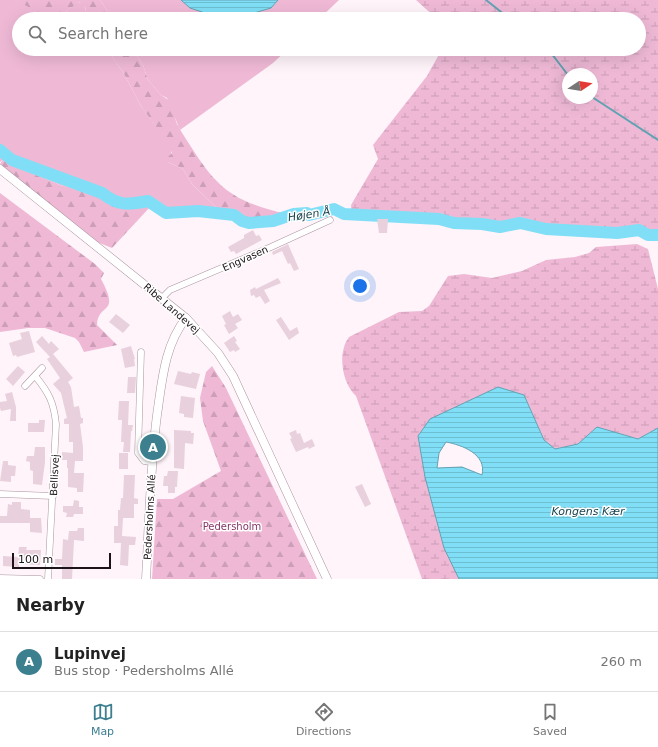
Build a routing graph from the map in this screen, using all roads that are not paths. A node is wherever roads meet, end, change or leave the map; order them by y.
1 (0, 170) edge
2 (330, 220) dead end
3 (162, 298) junction
4 (186, 318) junction
5 (141, 352) dead end
6 (42, 368) dead end
7 (36, 376) junction
8 (25, 386) dead end
9 (151, 462) junction
10 (0, 494) edge
11 (53, 496) junction
12 (0, 578) edge
13 (40, 579) edge
14 (48, 579) edge
15 (146, 579) edge
16 (328, 579) edge

1 - 3 main road, Ribe Landevej
2 - 3 street, Engvasen
3 - 4 main road, Ribe Landevej
4 - 9 main road, Pedersholms Allé
4 - 16 main road, Ribe Landevej
5 - 9 street
6 - 7 street
7 - 8 street
7 - 11 street, Bellisvej
9 - 15 main road, Pedersholms Allé
10 - 11 street
11 - 14 street, Bellisvej
12 - 13 street

